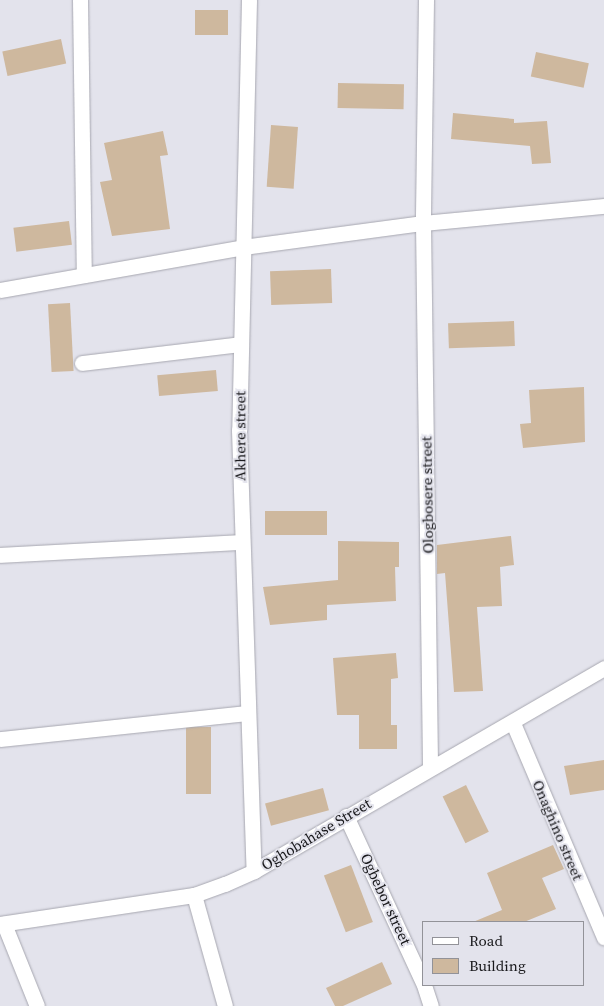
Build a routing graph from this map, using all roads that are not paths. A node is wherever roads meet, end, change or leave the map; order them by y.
1 (80, 0) edge
2 (248, 0) edge
3 (426, 0) edge
4 (604, 206) edge
5 (423, 223) junction
6 (243, 246) junction
7 (84, 275) junction
8 (0, 290) edge
9 (241, 344) junction
10 (82, 363) dead end
11 (240, 542) junction
12 (0, 555) edge
13 (604, 668) edge
14 (247, 713) junction
15 (513, 723) junction
16 (0, 739) edge
17 (430, 768) junction
18 (346, 816) junction
19 (254, 871) junction
20 (194, 895) junction
21 (2, 924) edge
22 (604, 937) edge
23 (422, 982) edge
24 (424, 986) edge
25 (37, 1006) edge
26 (225, 1006) edge
27 (431, 1006) edge

1 - 7 street
2 - 6 street, Akhere street
3 - 5 street, Ologbosere street
4 - 5 street
5 - 6 street
5 - 17 street, Ologbosere street
6 - 7 street
6 - 9 street, Akhere street
7 - 8 street
9 - 10 street
9 - 11 street, Akhere street
11 - 12 street
11 - 14 street, Akhere street
13 - 15 street, Oghobahase Street
14 - 16 street
14 - 19 street, Akhere street
15 - 17 street, Oghobahase Street
15 - 22 street, Onaghino street
17 - 18 street, Oghobahase Street
18 - 19 street, Oghobahase Street
18 - 23 street, Ogbebor street
19 - 20 street, Oghobahase Street
20 - 21 street, Oghobahase Street
20 - 26 street
21 - 25 street
24 - 27 street, Ogbebor street

